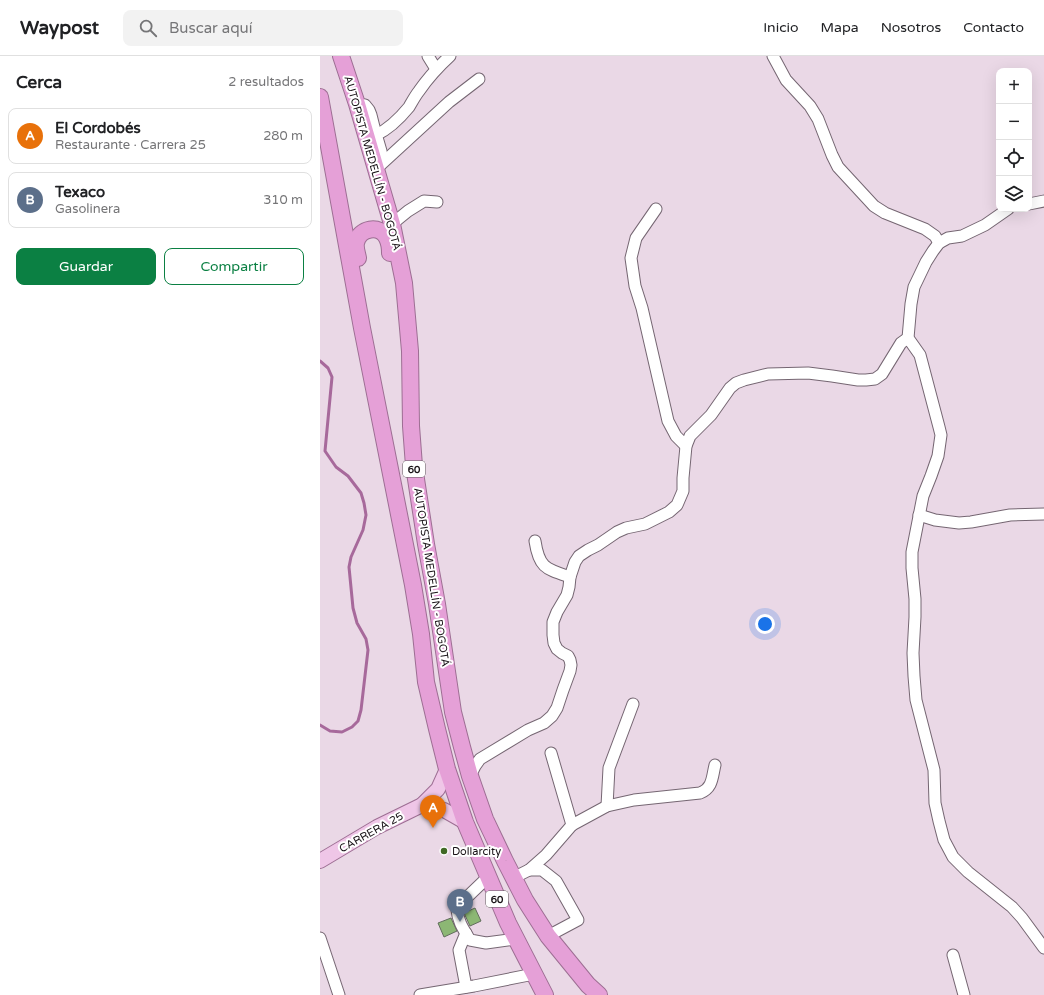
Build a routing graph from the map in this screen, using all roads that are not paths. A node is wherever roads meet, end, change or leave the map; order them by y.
1 (341, 56) edge
2 (428, 56) edge
3 (450, 56) edge
4 (772, 56) edge
5 (436, 69) junction
6 (479, 78) dead end
7 (320, 96) edge
8 (357, 104) junction
9 (376, 135) junction
10 (376, 169) junction
11 (1044, 201) edge
12 (437, 202) dead end
13 (1032, 203) edge
14 (656, 209) dead end
15 (1004, 212) edge
16 (392, 224) junction
17 (939, 243) junction
18 (362, 328) junction
19 (908, 338) junction
20 (410, 351) junction
21 (686, 446) junction
22 (1044, 514) edge
23 (919, 516) junction
24 (535, 541) dead end
25 (570, 576) junction
26 (633, 704) dead end
27 (552, 753) dead end
28 (715, 766) dead end
29 (447, 769) junction
30 (470, 776) junction
31 (422, 805) junction
32 (607, 806) junction
33 (465, 822) junction
34 (572, 825) junction
35 (320, 861) edge
36 (529, 870) junction
37 (488, 877) junction
38 (513, 878) junction
39 (466, 933) junction
40 (548, 936) junction
41 (320, 938) edge
42 (516, 939) junction
43 (1044, 948) edge
44 (953, 955) dead end
45 (534, 974) junction
46 (471, 989) edge
47 (593, 992) edge
48 (338, 995) edge
49 (420, 995) edge
50 (545, 995) edge
51 (964, 995) edge

1 - 8 highway, AUTOPISTA MEDELLÍN - BOGOTÁ / 60
2 - 5 street
3 - 5 street
4 - 17 street
5 - 9 street
6 - 10 street
7 - 18 highway, AUTOPISTA MEDELLÍN - BOGOTÁ / 60
8 - 9 street
8 - 10 highway, AUTOPISTA MEDELLÍN - BOGOTÁ / 60
9 - 10 street
10 - 16 highway, AUTOPISTA MEDELLÍN - BOGOTÁ / 60
11 - 13 street
12 - 16 street
14 - 21 street
15 - 17 street
16 - 20 highway, AUTOPISTA MEDELLÍN - BOGOTÁ / 60
17 - 19 street
18 - 20 highway
18 - 29 highway, AUTOPISTA MEDELLÍN - BOGOTÁ / 60
19 - 21 street
19 - 23 street
20 - 30 highway, AUTOPISTA MEDELLÍN - BOGOTÁ / 60
21 - 25 street
22 - 23 street
23 - 43 street
24 - 25 street
25 - 30 street
26 - 32 street
27 - 34 street
28 - 32 street
29 - 31 main road, CARRERA 25
29 - 33 highway, AUTOPISTA MEDELLÍN - BOGOTÁ / 60
30 - 38 highway, AUTOPISTA MEDELLÍN - BOGOTÁ / 60
31 - 33 main road
31 - 35 main road, CARRERA 25
32 - 34 street
33 - 37 highway, AUTOPISTA MEDELLÍN - BOGOTÁ / 60
34 - 36 street
36 - 38 street
36 - 40 street
37 - 39 street
37 - 42 highway, AUTOPISTA MEDELLÍN - BOGOTÁ / 60
38 - 40 highway, AUTOPISTA MEDELLÍN - BOGOTÁ / 60
39 - 42 street
39 - 46 street
40 - 47 highway, AUTOPISTA MEDELLÍN - BOGOTÁ / 60
41 - 48 street
42 - 45 highway, AUTOPISTA MEDELLÍN - BOGOTÁ / 60
44 - 51 street
45 - 46 street
45 - 50 highway, AUTOPISTA MEDELLÍN - BOGOTÁ / 60
46 - 49 street

